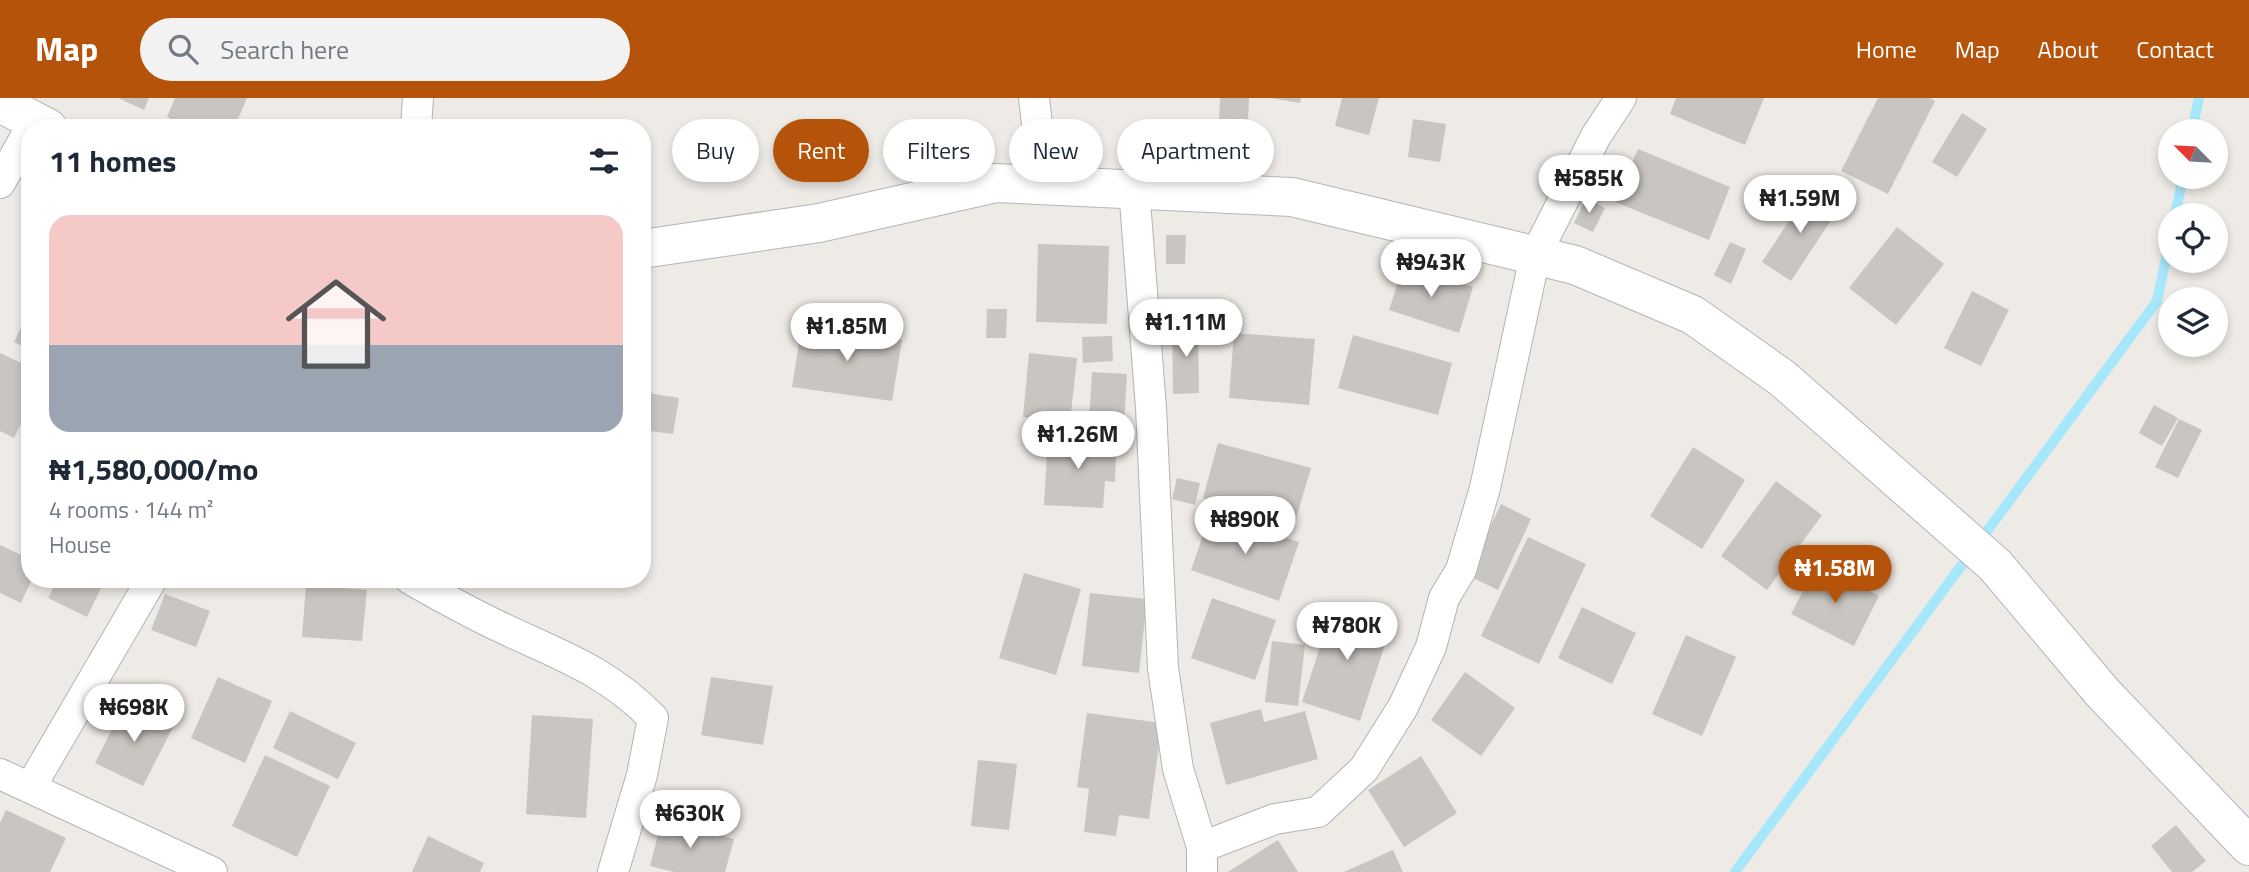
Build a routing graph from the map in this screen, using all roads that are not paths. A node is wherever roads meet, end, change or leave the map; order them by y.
1 (418, 98) edge
2 (1034, 98) edge
3 (1621, 98) edge
4 (0, 103) edge
5 (24, 119) edge
6 (417, 119) edge
7 (21, 149) edge
8 (0, 183) edge
9 (1044, 186) junction
10 (1134, 188) junction
11 (651, 247) edge
12 (1535, 256) junction
13 (147, 588) edge
14 (427, 588) edge
15 (0, 774) edge
16 (30, 789) junction
17 (2249, 846) edge
18 (1202, 859) edge
19 (212, 872) edge
20 (613, 872) edge

1 - 6 street
2 - 9 street
3 - 12 street
4 - 5 street
7 - 8 street
9 - 10 street
9 - 11 street
10 - 12 street
10 - 18 street
12 - 17 street
12 - 18 street
13 - 16 street
14 - 20 street
15 - 16 street
16 - 19 street

